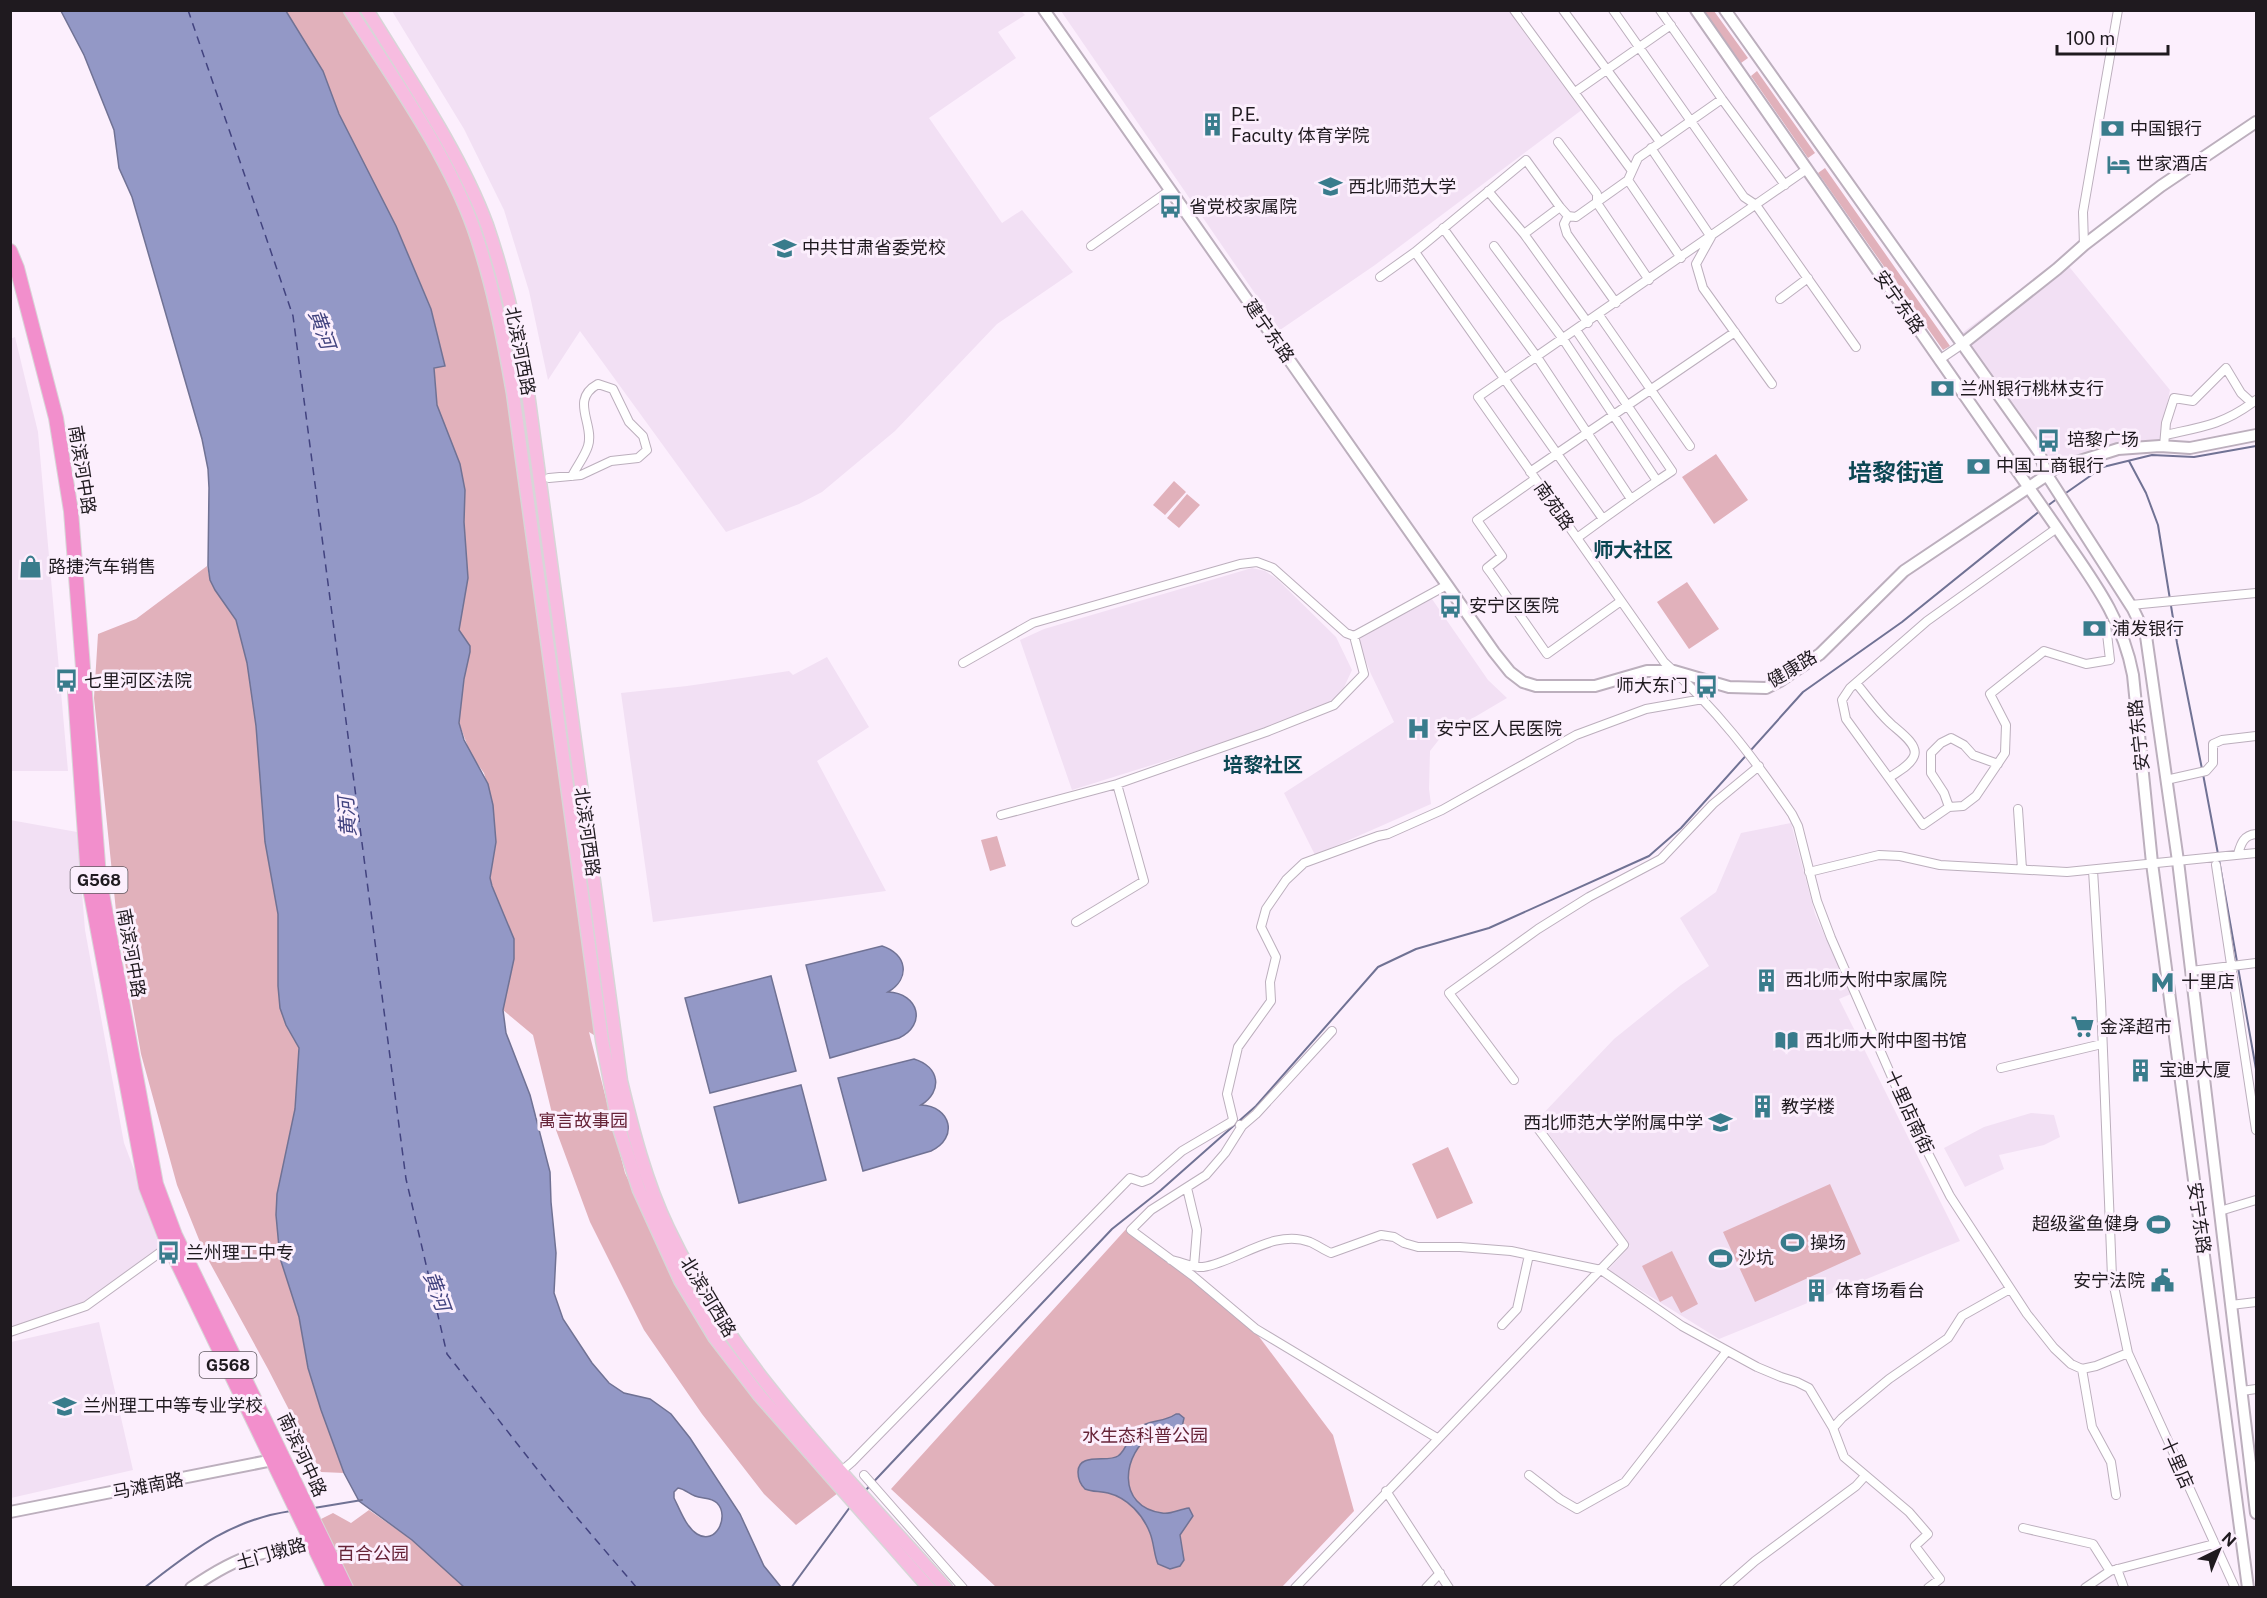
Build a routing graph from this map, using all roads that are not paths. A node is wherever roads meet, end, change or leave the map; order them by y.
1 (350, 10) edge
2 (367, 10) edge
3 (1044, 10) edge
4 (1514, 10) edge
5 (1563, 10) edge
6 (1613, 10) edge
7 (1660, 10) edge
8 (1696, 10) edge
9 (1725, 10) edge
10 (2118, 10) edge
11 (1671, 25) junction
12 (1639, 48) junction
13 (1607, 70) junction
14 (1575, 92) junction
15 (1722, 99) junction
16 (1691, 121) junction
17 (2256, 122) edge
18 (1558, 142) dead end
19 (1660, 142) junction
20 (1651, 148) junction
21 (1808, 169) junction
22 (1632, 171) junction
23 (1628, 180) junction
24 (1785, 185) junction
25 (1170, 190) junction
26 (1488, 191) junction
27 (1597, 203) junction
28 (1756, 205) junction
29 (1560, 207) junction
30 (1568, 216) junction
31 (1443, 228) junction
32 (1524, 234) junction
33 (1711, 237) junction
34 (2084, 245) junction
35 (1091, 246) dead end
36 (1494, 246) dead end
37 (10, 251) edge
38 (1415, 252) junction
39 (1681, 258) junction
40 (10, 273) edge
41 (1380, 278) dead end
42 (1808, 278) junction
43 (1649, 280) junction
44 (1780, 299) dead end
45 (1616, 303) junction
46 (1599, 315) junction
47 (1588, 322) junction
48 (1576, 330) junction
49 (1735, 332) junction
50 (1563, 339) junction
51 (1961, 345) junction
52 (1856, 347) dead end
53 (1537, 357) junction
54 (1939, 360) junction
55 (1506, 378) junction
56 (1772, 384) dead end
57 (1650, 389) junction
58 (2254, 401) edge
59 (1627, 405) junction
60 (1613, 415) junction
61 (1588, 432) junction
62 (2256, 435) edge
63 (2164, 441) junction
64 (1690, 446) dead end
65 (1558, 453) junction
66 (2064, 466) joint
67 (1533, 475) junction
68 (2047, 475) junction
69 (572, 476) junction
70 (549, 478) dead end
71 (1657, 481) junction
72 (2029, 487) junction
73 (1631, 499) junction
74 (1603, 519) junction
75 (2057, 528) junction
76 (1577, 538) junction
77 (1447, 585) junction
78 (2256, 593) edge
79 (1621, 601) junction
80 (2130, 605) junction
81 (2106, 625) dead end
82 (1354, 636) junction
83 (1494, 652) joint
84 (963, 663) dead end
85 (1674, 671) junction
86 (1856, 683) junction
87 (1703, 699) junction
88 (2256, 736) edge
89 (1914, 749) junction
90 (1931, 753) junction
91 (1998, 764) junction
92 (1759, 766) junction
93 (1889, 778) junction
94 (2166, 780) junction
95 (1117, 783) junction
96 (1949, 807) junction
97 (2018, 809) dead end
98 (1001, 816) dead end
99 (2256, 834) edge
100 (2256, 853) edge
101 (2238, 854) junction
102 (2178, 861) junction
103 (2214, 861) junction
104 (2152, 863) junction
105 (2022, 869) junction
106 (2093, 870) junction
107 (1809, 872) junction
108 (1076, 922) dead end
109 (2256, 963) edge
110 (2232, 966) junction
111 (2191, 971) junction
112 (1332, 1031) dead end
113 (2102, 1044) junction
114 (2001, 1068) dead end
115 (1514, 1080) dead end
116 (1531, 1119) dead end
117 (1238, 1123) junction
118 (2256, 1130) edge
119 (1187, 1188) junction
120 (2256, 1200) edge
121 (2220, 1211) junction
122 (169, 1246) junction
123 (1529, 1255) junction
124 (1171, 1260) junction
125 (1194, 1266) junction
126 (1601, 1270) junction
127 (2010, 1289) junction
128 (2256, 1302) edge
129 (2231, 1305) junction
130 (1502, 1325) dead end
131 (10, 1332) edge
132 (1727, 1351) junction
133 (2128, 1353) junction
134 (2082, 1369) junction
135 (2256, 1389) edge
136 (2242, 1391) junction
137 (1833, 1428) junction
138 (1437, 1438) junction
139 (279, 1459) junction
140 (837, 1475) junction
141 (864, 1475) dead end
142 (1528, 1475) dead end
143 (1865, 1476) junction
144 (1386, 1491) junction
145 (2116, 1495) dead end
146 (863, 1504) junction
147 (10, 1512) edge
148 (2256, 1513) edge
149 (2023, 1528) dead end
150 (317, 1541) junction
151 (2214, 1544) junction
152 (2113, 1570) junction
153 (1440, 1573) junction
154 (191, 1587) edge
155 (334, 1587) edge
156 (346, 1587) edge
157 (929, 1587) edge
158 (946, 1587) edge
159 (963, 1587) edge
160 (1295, 1587) edge
161 (1426, 1587) edge
162 (1449, 1587) edge
163 (1725, 1587) edge
164 (1928, 1587) edge
165 (2085, 1587) edge
166 (2124, 1587) edge
167 (2235, 1587) edge
168 (2248, 1587) edge

1 - 140 main road, 北滨河西路
2 - 140 main road, 北滨河西路
3 - 25 main road, 建宁东路
4 - 14 street
5 - 13 street
6 - 12 street
7 - 11 street
8 - 21 main road, 安宁东路
9 - 51 main road, 安宁东路
10 - 34 street
11 - 12 street
11 - 15 street
12 - 13 street
12 - 16 street
13 - 14 street
13 - 19 street
14 - 22 street
15 - 16 street
15 - 24 street
16 - 19 street
16 - 28 street
17 - 34 main road
18 - 27 street
19 - 20 street
20 - 22 street
20 - 33 street
21 - 24 street
21 - 54 main road, 安宁东路
22 - 23 street
23 - 27 street
23 - 39 street
24 - 28 street
25 - 35 street
25 - 77 main road, 建宁东路
26 - 29 street
26 - 31 street
26 - 32 street
27 - 30 street
27 - 43 street
28 - 33 street
28 - 42 street
29 - 30 street
29 - 32 street
30 - 45 street
31 - 38 street
31 - 53 street
32 - 47 street
33 - 39 street
33 - 49 street
34 - 51 main road
36 - 50 street
37 - 139 highway, 南滨河中路 / G568
38 - 41 street
38 - 55 street
39 - 43 street
40 - 122 highway, 南滨河中路 / G568
42 - 44 street
42 - 52 street
43 - 45 street
45 - 46 street
46 - 47 street
46 - 57 street
47 - 48 street
48 - 50 street
48 - 59 street
49 - 56 street
49 - 57 street
50 - 53 street
50 - 60 street
51 - 54 street
51 - 68 main road, 安宁东路
53 - 55 street
53 - 61 street
54 - 72 main road, 安宁东路
55 - 65 street
55 - 67 street, 南苑路
57 - 59 street
57 - 64 street
58 - 63 street
58 - 63 street
59 - 60 street
59 - 71 street
60 - 61 street
60 - 71 street
61 - 65 street
61 - 73 street
62 - 63 main road
63 - 66 main road
65 - 67 street
65 - 74 street
66 - 68 street
67 - 76 street, 南苑路
67 - 79 street
68 - 72 main road, 健康路
68 - 80 main road, 安宁东路
69 - 69 street
69 - 70 street
71 - 73 street
72 - 75 main road, 安宁东路
72 - 85 main road, 健康路
73 - 74 street
74 - 76 street
75 - 86 street
75 - 104 main road, 安宁东路
76 - 79 street, 南苑路
77 - 82 street
77 - 83 main road, 建宁东路
78 - 80 street
79 - 85 street, 南苑路
80 - 94 main road, 安宁东路
81 - 91 street
82 - 84 street
82 - 95 street
83 - 85 main road, 健康路
85 - 87 street, 十里店南街
86 - 89 street
86 - 93 street
87 - 92 street, 十里店南街
87 - 117 street
88 - 94 street
89 - 90 street
89 - 93 street
90 - 91 street
90 - 96 street
91 - 96 street
92 - 107 street, 十里店南街
92 - 115 street
93 - 96 street
94 - 102 main road, 安宁东路
95 - 98 street
95 - 108 street
97 - 105 street
99 - 101 street
100 - 101 street
101 - 103 street
102 - 103 street
102 - 104 street
102 - 111 main road, 安宁东路
103 - 110 street
104 - 106 street
104 - 168 main road, 安宁东路
105 - 106 street
105 - 107 street
106 - 113 street, 十里店
107 - 127 street, 十里店南街
109 - 110 street
110 - 111 street
110 - 118 street
111 - 121 main road, 安宁东路
112 - 117 street
113 - 114 street
113 - 133 street, 十里店
116 - 126 street
117 - 119 street
117 - 140 street
119 - 124 street
119 - 125 street
120 - 121 street
121 - 129 main road, 安宁东路
122 - 131 street
122 - 139 highway, 南滨河中路 / G568
123 - 125 street
123 - 126 street
123 - 130 street
124 - 125 street
124 - 138 street
126 - 132 street
126 - 138 street
127 - 134 street, 十里店南街
127 - 137 street
128 - 129 street
129 - 136 main road, 安宁东路
132 - 137 street
132 - 142 street
133 - 134 street
133 - 151 street, 十里店
134 - 145 street
135 - 136 street
136 - 148 main road, 安宁东路
137 - 143 street
138 - 144 street
139 - 147 main road, 马滩南路
139 - 150 highway, 南滨河中路 / G568
140 - 146 main road, 北滨河西路
141 - 159 street
143 - 163 street
143 - 164 street
144 - 153 street
144 - 160 street
146 - 157 main road, 北滨河西路
146 - 158 main road, 北滨河西路
149 - 152 street
150 - 154 main road, 土门墩路
150 - 155 highway, 南滨河中路 / G568
150 - 156 highway, 南滨河中路 / G568
151 - 152 street
151 - 167 street, 十里店
152 - 165 street
152 - 166 street
153 - 161 street
153 - 162 street

